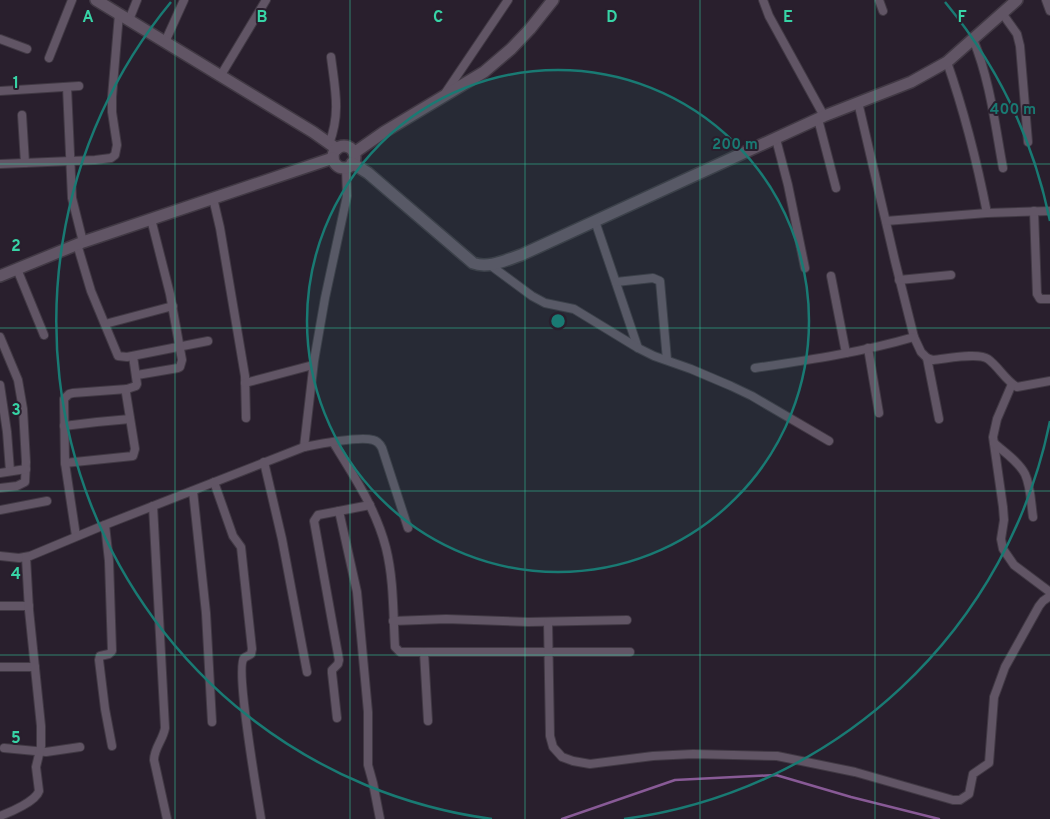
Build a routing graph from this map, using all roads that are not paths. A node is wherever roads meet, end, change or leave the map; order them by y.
1 (72, 0) edge
2 (96, 0) edge
3 (138, 0) edge
4 (184, 0) edge
5 (266, 0) edge
6 (508, 0) edge
7 (553, 0) edge
8 (763, 0) edge
9 (879, 0) edge
10 (1017, 0) edge
11 (1046, 0) edge
12 (883, 11) dead end
13 (1050, 11) edge
14 (1002, 13) junction
15 (119, 14) junction
16 (129, 20) junction
17 (0, 39) edge
18 (974, 39) junction
19 (165, 42) junction
20 (27, 49) dead end
21 (331, 57) dead end
22 (49, 58) dead end
23 (947, 62) junction
24 (221, 75) junction
25 (79, 86) dead end
26 (67, 87) junction
27 (0, 91) edge
28 (442, 98) junction
29 (858, 102) junction
30 (22, 115) dead end
31 (821, 118) junction
32 (776, 139) junction
33 (1028, 142) dead end
34 (333, 150) junction
35 (71, 161) junction
36 (351, 161) junction
37 (25, 163) junction
38 (0, 164) edge
39 (1003, 168) dead end
40 (836, 188) dead end
41 (213, 198) junction
42 (1034, 211) junction
43 (1050, 211) edge
44 (987, 213) junction
45 (151, 218) junction
46 (596, 221) junction
47 (886, 221) junction
48 (80, 243) junction
49 (490, 265) junction
50 (805, 268) dead end
51 (17, 269) junction
52 (951, 275) dead end
53 (0, 276) edge
54 (831, 276) dead end
55 (900, 280) junction
56 (616, 282) junction
57 (1050, 299) edge
58 (172, 306) junction
59 (105, 324) junction
60 (0, 336) edge
61 (44, 336) dead end
62 (914, 337) junction
63 (208, 341) dead end
64 (181, 346) junction
65 (638, 348) junction
66 (868, 348) junction
67 (846, 353) junction
68 (8, 356) junction
69 (133, 356) junction
70 (926, 358) junction
71 (0, 360) edge
72 (667, 360) junction
73 (313, 365) junction
74 (755, 368) dead end
75 (137, 375) junction
76 (1050, 381) edge
77 (245, 383) junction
78 (1012, 384) junction
79 (0, 385) edge
80 (128, 389) junction
81 (879, 413) dead end
82 (246, 418) dead end
83 (939, 419) dead end
84 (130, 420) junction
85 (64, 426) junction
86 (829, 441) dead end
87 (333, 442) junction
88 (994, 443) junction
89 (304, 447) junction
90 (264, 462) junction
91 (66, 463) junction
92 (26, 469) junction
93 (10, 471) junction
94 (0, 473) edge
95 (214, 482) junction
96 (0, 488) edge
97 (193, 491) junction
98 (47, 501) dead end
99 (370, 505) junction
100 (153, 506) junction
101 (0, 510) edge
102 (339, 511) junction
103 (1033, 517) dead end
104 (104, 525) junction
105 (408, 528) dead end
106 (76, 536) junction
107 (0, 556) edge
108 (26, 556) junction
109 (1049, 595) edge
110 (0, 606) edge
111 (29, 606) junction
112 (627, 620) dead end
113 (394, 621) junction
114 (548, 622) junction
115 (424, 652) junction
116 (630, 652) dead end
117 (549, 653) junction
118 (0, 667) edge
119 (35, 667) junction
120 (307, 672) dead end
121 (337, 718) dead end
122 (428, 721) dead end
123 (212, 722) dead end
124 (112, 746) dead end
125 (80, 747) dead end
126 (4, 748) dead end
127 (40, 752) junction
128 (0, 816) edge
129 (167, 819) edge
130 (261, 819) edge
131 (380, 819) edge

1 - 22 street
2 - 15 street
3 - 16 street
4 - 19 street
5 - 24 street
6 - 28 street
7 - 28 street
8 - 31 street
9 - 12 street
10 - 14 street
11 - 13 street
14 - 18 street
14 - 33 street
15 - 16 street
15 - 35 street
16 - 19 street
17 - 20 street
18 - 23 street
18 - 39 street
19 - 24 street
21 - 34 street
23 - 29 street
23 - 44 street
24 - 34 street
25 - 26 street
26 - 27 street
26 - 35 street
28 - 36 street
29 - 31 street
29 - 47 street
30 - 37 street
31 - 32 street
31 - 40 street
32 - 46 street
32 - 50 street
34 - 36 street
34 - 36 street
34 - 41 street
35 - 37 street
35 - 48 street
36 - 49 street
36 - 73 street
37 - 38 street
41 - 45 street
41 - 77 street
42 - 43 street
42 - 44 street
42 - 57 street
44 - 47 street
45 - 48 street
45 - 58 street
46 - 49 street
46 - 56 street
47 - 55 street
48 - 51 street
48 - 59 street
49 - 65 street
51 - 53 street
51 - 61 street
52 - 55 street
54 - 67 street
55 - 62 street
56 - 65 street
56 - 72 street
58 - 59 street
58 - 64 street
59 - 69 street
60 - 68 street
62 - 66 street
62 - 70 street
63 - 64 street
64 - 69 street
64 - 75 street
65 - 72 street
66 - 67 street
66 - 81 street
67 - 74 street
68 - 71 street
68 - 92 street
69 - 75 street
70 - 78 street
70 - 83 street
72 - 86 street
73 - 77 street
73 - 89 street
75 - 80 street
76 - 78 street
77 - 82 street
78 - 88 street
79 - 93 street
80 - 84 street
80 - 85 street
84 - 85 street
84 - 91 street
85 - 91 street
87 - 89 street
87 - 99 street
87 - 105 street
88 - 103 street
88 - 109 street
89 - 90 street
90 - 95 street
90 - 120 street
91 - 106 street
92 - 93 street
92 - 96 street
93 - 94 street
95 - 97 street
95 - 130 street
97 - 100 street
97 - 123 street
98 - 101 street
99 - 102 street
99 - 113 street
100 - 104 street
100 - 129 street
102 - 121 street
102 - 131 street
104 - 106 street
104 - 124 street
106 - 108 street
107 - 108 street
108 - 111 street
109 - 117 street
110 - 111 street
111 - 119 street
112 - 114 street
113 - 114 street
113 - 115 street
114 - 117 street
115 - 117 street
115 - 122 street
116 - 117 street
118 - 119 street
119 - 127 street
125 - 127 street
126 - 127 street
127 - 128 street

